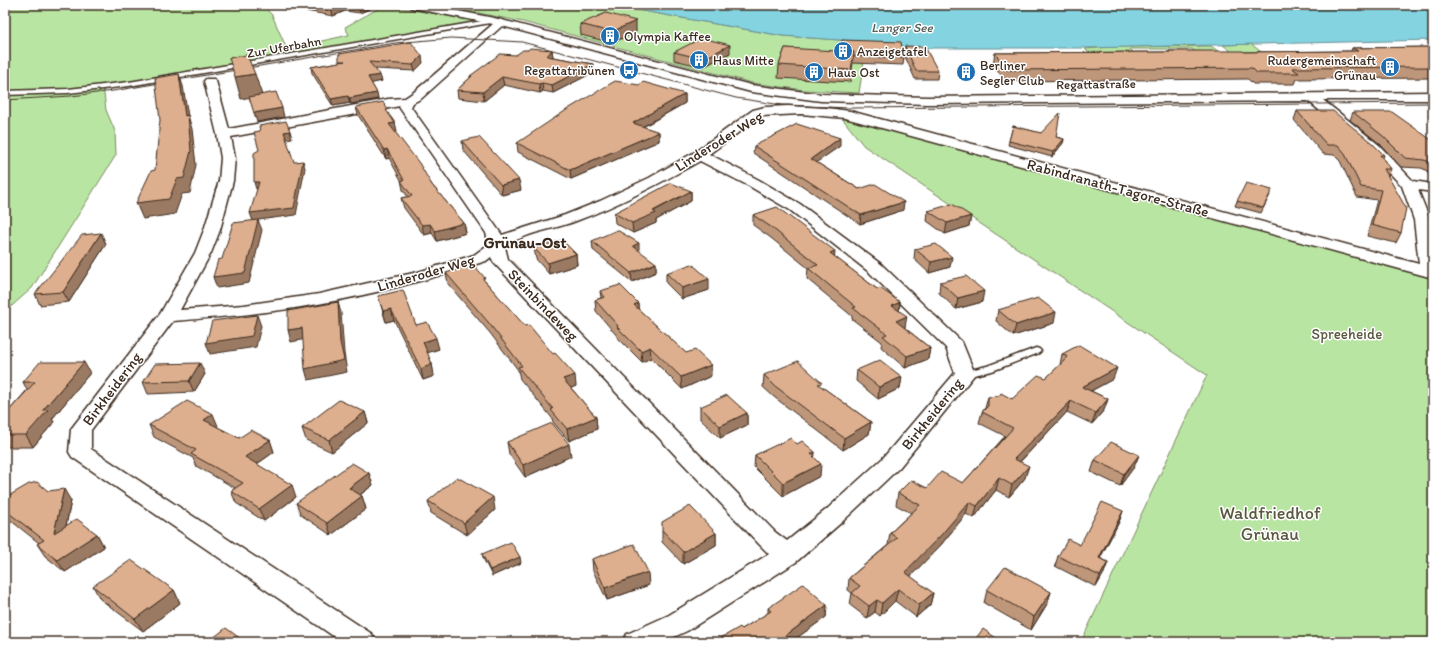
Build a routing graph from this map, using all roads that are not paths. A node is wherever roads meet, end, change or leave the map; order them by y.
1 (412, 5) edge
2 (497, 22) junction
3 (210, 81) dead end
4 (5, 93) edge
5 (1433, 96) edge
6 (1311, 97) junction
7 (408, 101) junction
8 (815, 104) junction
9 (224, 134) junction
10 (700, 154) junction
11 (1409, 185) junction
12 (1433, 188) edge
13 (497, 246) junction
14 (1430, 272) edge
15 (168, 316) junction
16 (1036, 351) dead end
17 (965, 374) junction
18 (787, 555) junction
19 (363, 642) edge
20 (636, 642) edge

1 - 2 street, Regattastraße
2 - 4 lane, Zur Uferbahn
2 - 7 street
2 - 8 street, Regattastraße
3 - 9 street, Birkheidering
5 - 6 street, Regattastraße
6 - 8 street, Regattastraße
6 - 11 street
7 - 9 street
7 - 13 street, Steinbindeweg
8 - 10 street, Linderoder Weg
8 - 14 street, Rabindranath-Tagore-Straße
9 - 15 street, Birkheidering
10 - 13 street, Linderoder Weg
10 - 17 street, Birkheidering
11 - 12 street
11 - 14 street
13 - 15 street, Linderoder Weg
13 - 18 street, Steinbindeweg
15 - 19 street, Birkheidering
16 - 17 lane
17 - 18 street, Birkheidering
18 - 20 street, Birkheidering

